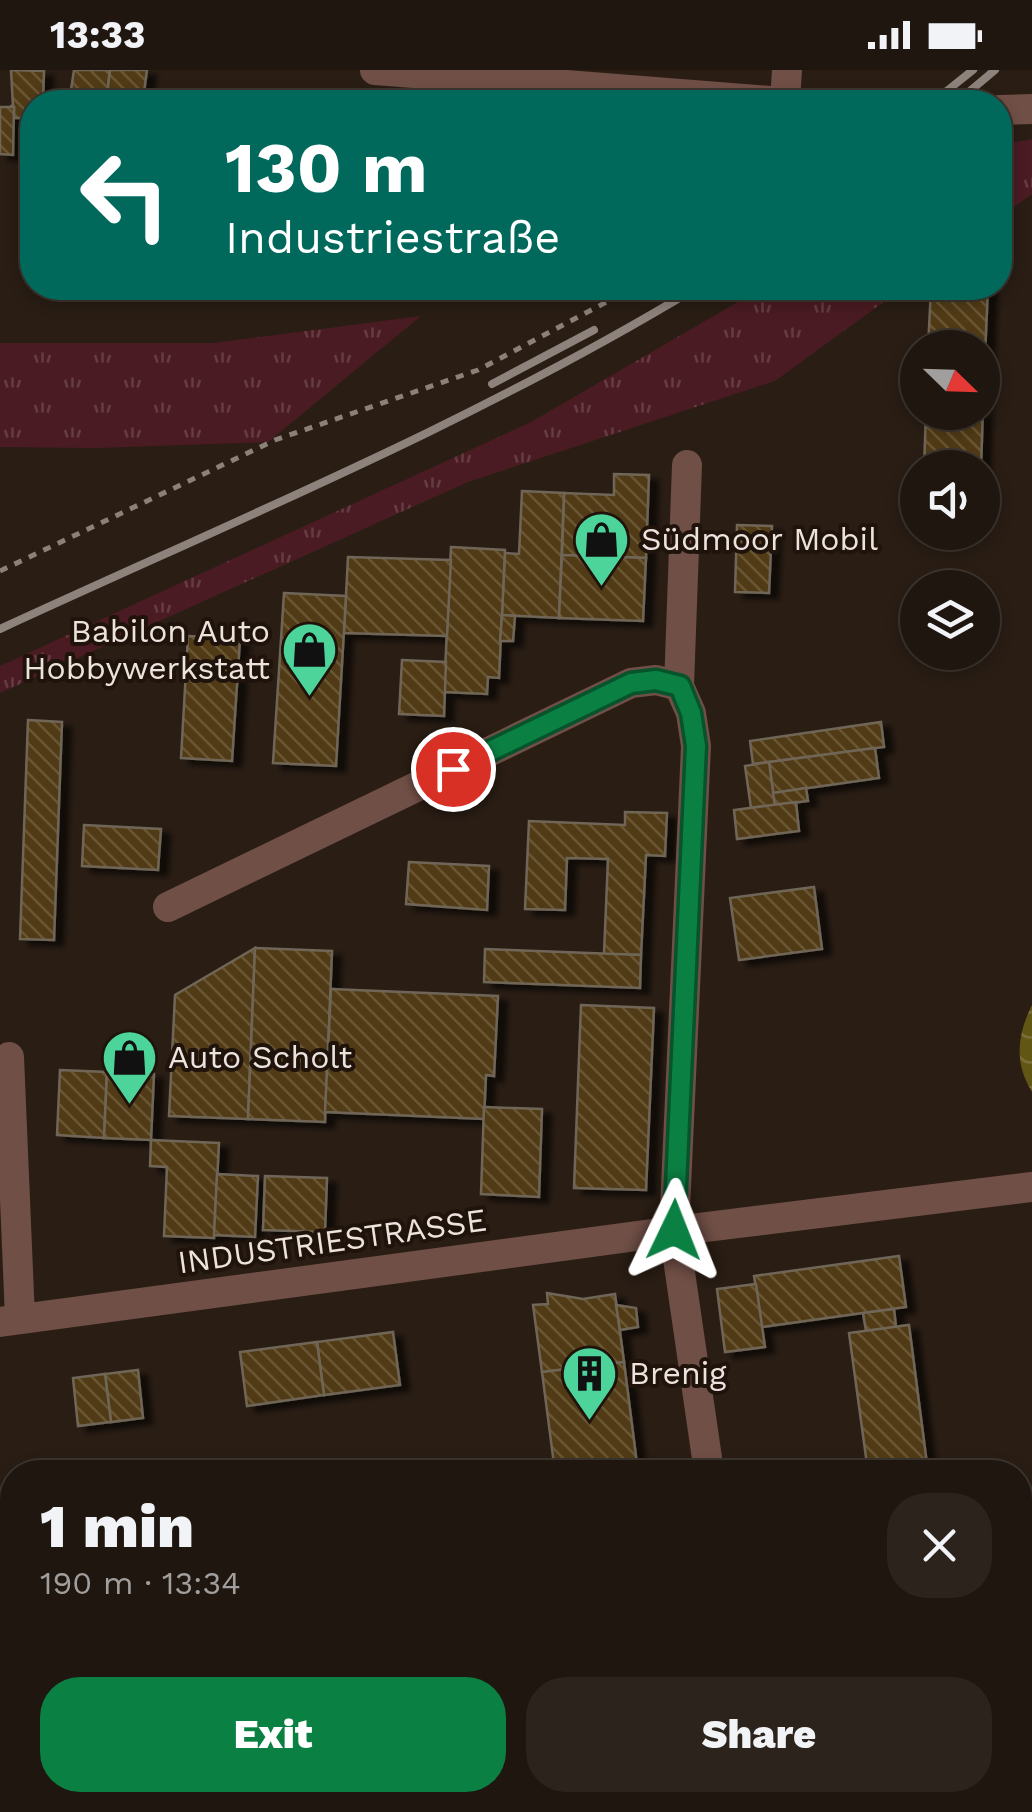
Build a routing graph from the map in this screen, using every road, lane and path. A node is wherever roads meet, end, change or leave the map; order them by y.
1 (376, 70) edge
2 (631, 90) edge
3 (610, 300) edge
4 (687, 464) dead end
5 (0, 570) edge
6 (680, 686) junction
7 (168, 907) dead end
8 (9, 1057) dead end
9 (1032, 1187) edge
10 (674, 1230) junction
11 (10, 1320) edge
12 (707, 1460) edge

1 - 2 street
3 - 5 path
4 - 6 street
6 - 7 street
6 - 10 street
8 - 11 street
9 - 10 street, INDUSTRIESTRASSE
10 - 11 street, INDUSTRIESTRASSE
10 - 12 street

